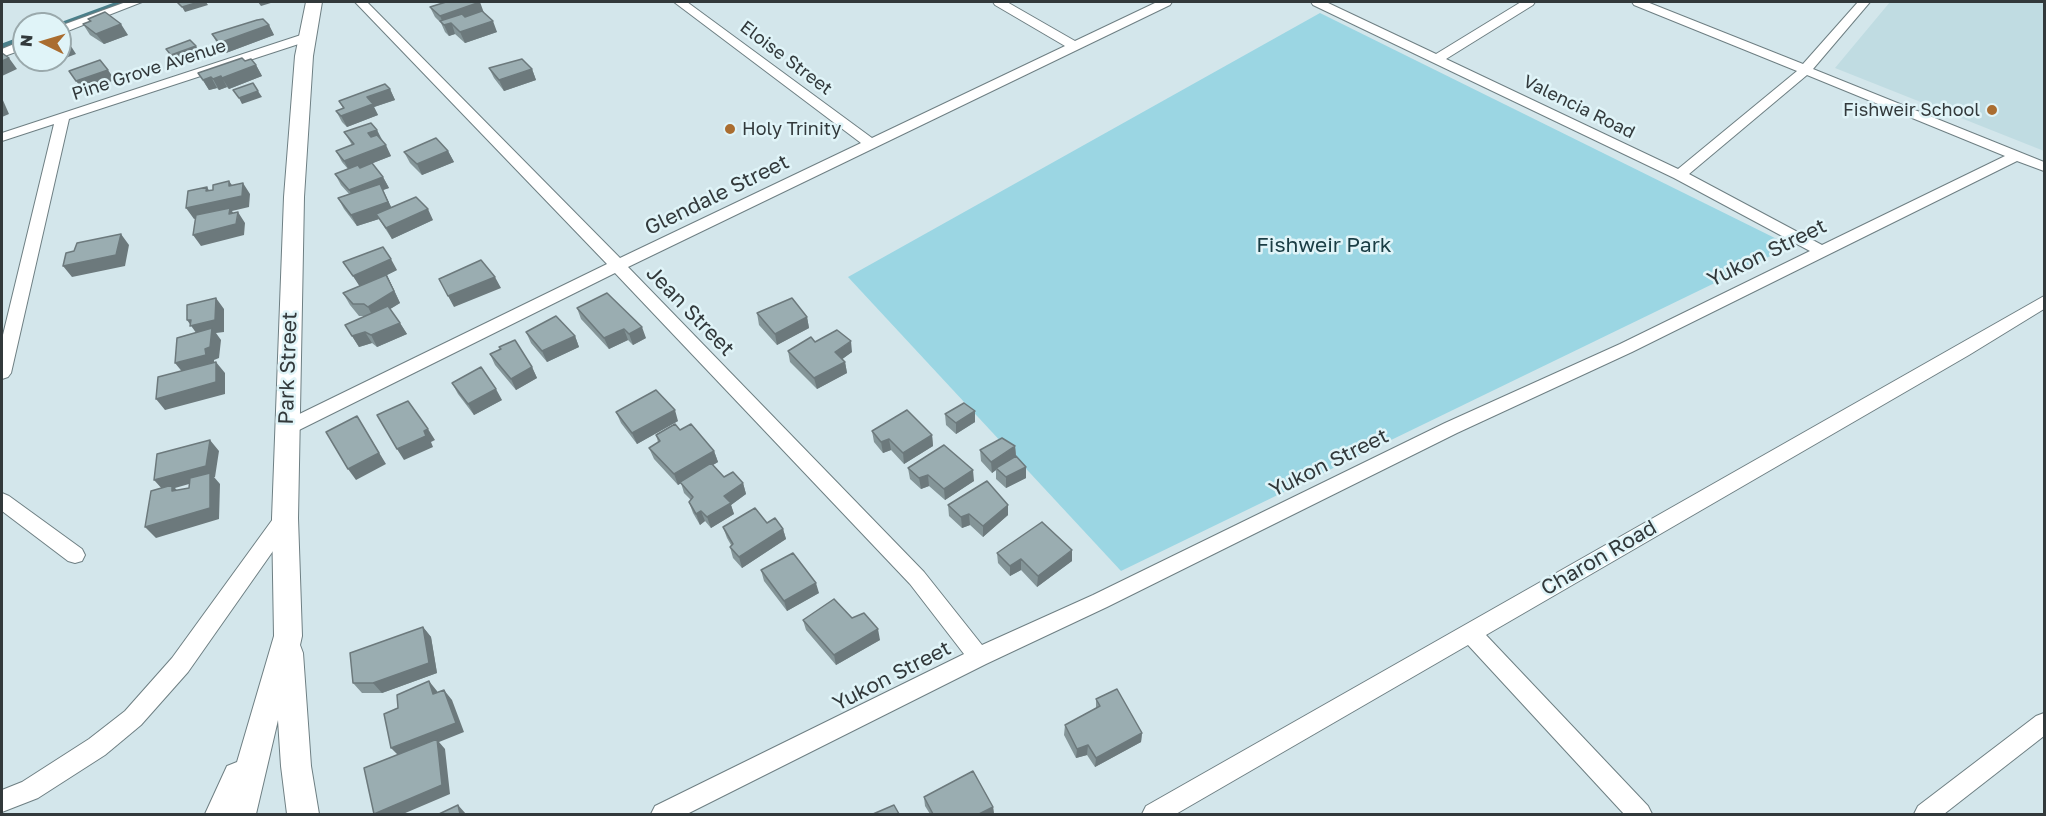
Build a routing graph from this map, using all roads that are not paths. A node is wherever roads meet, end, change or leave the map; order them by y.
1 (108, 2) edge
2 (136, 2) edge
3 (314, 2) edge
4 (361, 2) edge
5 (680, 2) edge
6 (999, 2) edge
7 (1166, 2) edge
8 (1317, 2) edge
9 (1529, 2) edge
10 (1638, 2) edge
11 (1864, 2) edge
12 (72, 15) edge
13 (72, 26) edge
14 (307, 37) junction
15 (1075, 46) junction
16 (1437, 59) junction
17 (1806, 70) junction
18 (63, 117) junction
19 (2, 137) edge
20 (871, 144) junction
21 (2017, 156) junction
22 (2044, 167) edge
23 (1679, 175) junction
24 (1823, 252) junction
25 (616, 266) junction
26 (2044, 302) edge
27 (2, 373) edge
28 (286, 428) junction
29 (2, 501) edge
30 (285, 518) junction
31 (75, 555) dead end
32 (1469, 632) junction
33 (288, 636) junction
34 (978, 657) junction
35 (2044, 723) edge
36 (260, 731) junction
37 (2, 801) edge
38 (221, 814) edge
39 (240, 814) edge
40 (303, 814) edge
41 (663, 814) edge
42 (1154, 814) edge
43 (1640, 814) edge
44 (1926, 814) edge

1 - 12 street
2 - 13 street
3 - 14 street, Park Street
4 - 25 street, Jean Street
5 - 20 street, Eloise Street
6 - 15 street
7 - 15 street, Glendale Street
8 - 16 street, Valencia Road
9 - 16 street
10 - 17 street
11 - 17 street
14 - 18 street, Pine Grove Avenue
14 - 28 street, Park Street
15 - 20 street, Glendale Street
16 - 23 street, Valencia Road
17 - 21 street
17 - 23 street
18 - 19 street, Pine Grove Avenue
18 - 27 street
20 - 25 street, Glendale Street
21 - 22 street
21 - 24 street, Yukon Street
23 - 24 street, Valencia Road
24 - 34 street, Yukon Street
25 - 28 street, Glendale Street
25 - 34 street, Jean Street
26 - 32 street, Charon Road
28 - 30 street, Park Street
29 - 31 street
30 - 33 street, Park Street
30 - 37 street
32 - 42 street, Charon Road
32 - 43 street
33 - 36 street, Park Street
33 - 40 street
34 - 41 street, Yukon Street
35 - 44 street
36 - 38 street, Park Street
36 - 39 street, Park Street

